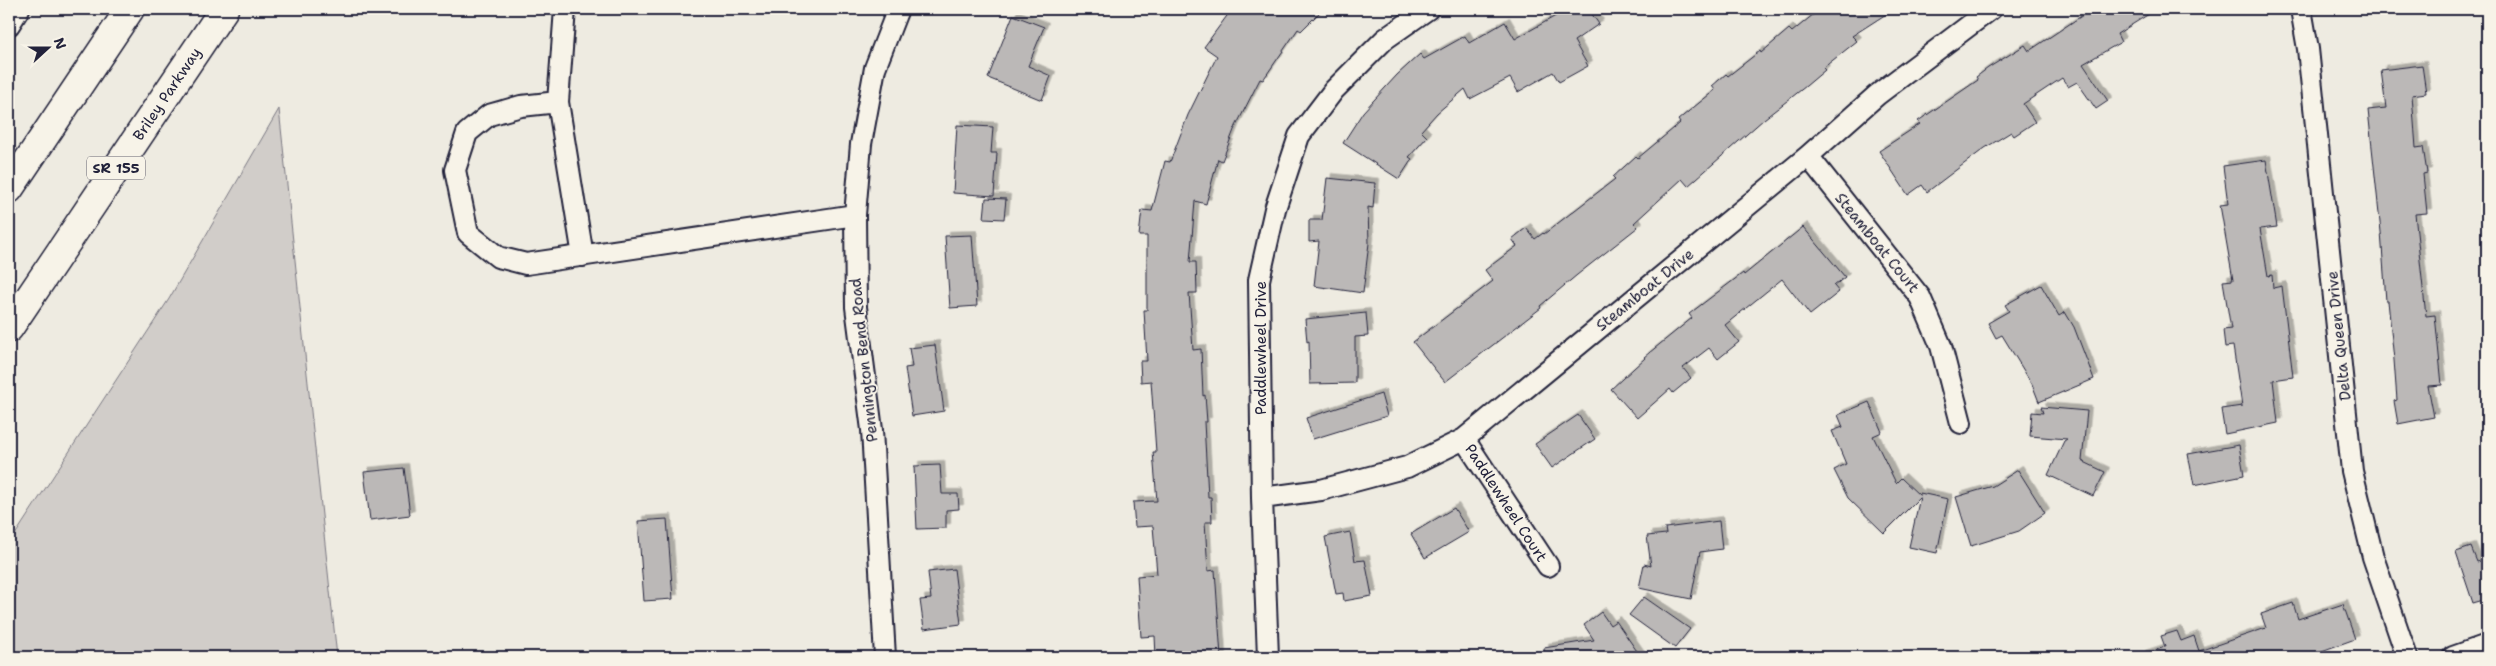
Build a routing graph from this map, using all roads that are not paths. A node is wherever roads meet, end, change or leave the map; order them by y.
1 (19, 9) edge
2 (130, 9) edge
3 (224, 9) edge
4 (565, 9) edge
5 (898, 9) edge
6 (1428, 9) edge
7 (1991, 9) edge
8 (2301, 9) edge
9 (9, 25) edge
10 (558, 102) junction
11 (1808, 156) junction
12 (9, 190) edge
13 (855, 214) junction
14 (583, 256) junction
15 (9, 328) edge
16 (1960, 423) dead end
17 (1464, 439) junction
18 (1262, 498) junction
19 (1548, 566) dead end
20 (2487, 646) edge
21 (885, 657) edge
22 (1268, 657) edge
23 (2407, 657) edge
24 (2454, 657) edge

1 - 9 street
2 - 12 highway
3 - 15 highway, Briley Parkway / SR 155
4 - 10 street
5 - 13 street, Pennington Bend Road
6 - 18 street, Paddlewheel Drive
7 - 11 street, Steamboat Drive
8 - 23 street, Delta Queen Drive
10 - 14 street
10 - 14 street
11 - 16 street, Steamboat Court
11 - 17 street, Steamboat Drive
13 - 14 street
13 - 21 street, Pennington Bend Road
17 - 18 street, Steamboat Drive
17 - 19 street, Paddlewheel Court
18 - 22 street, Paddlewheel Drive
20 - 24 street

